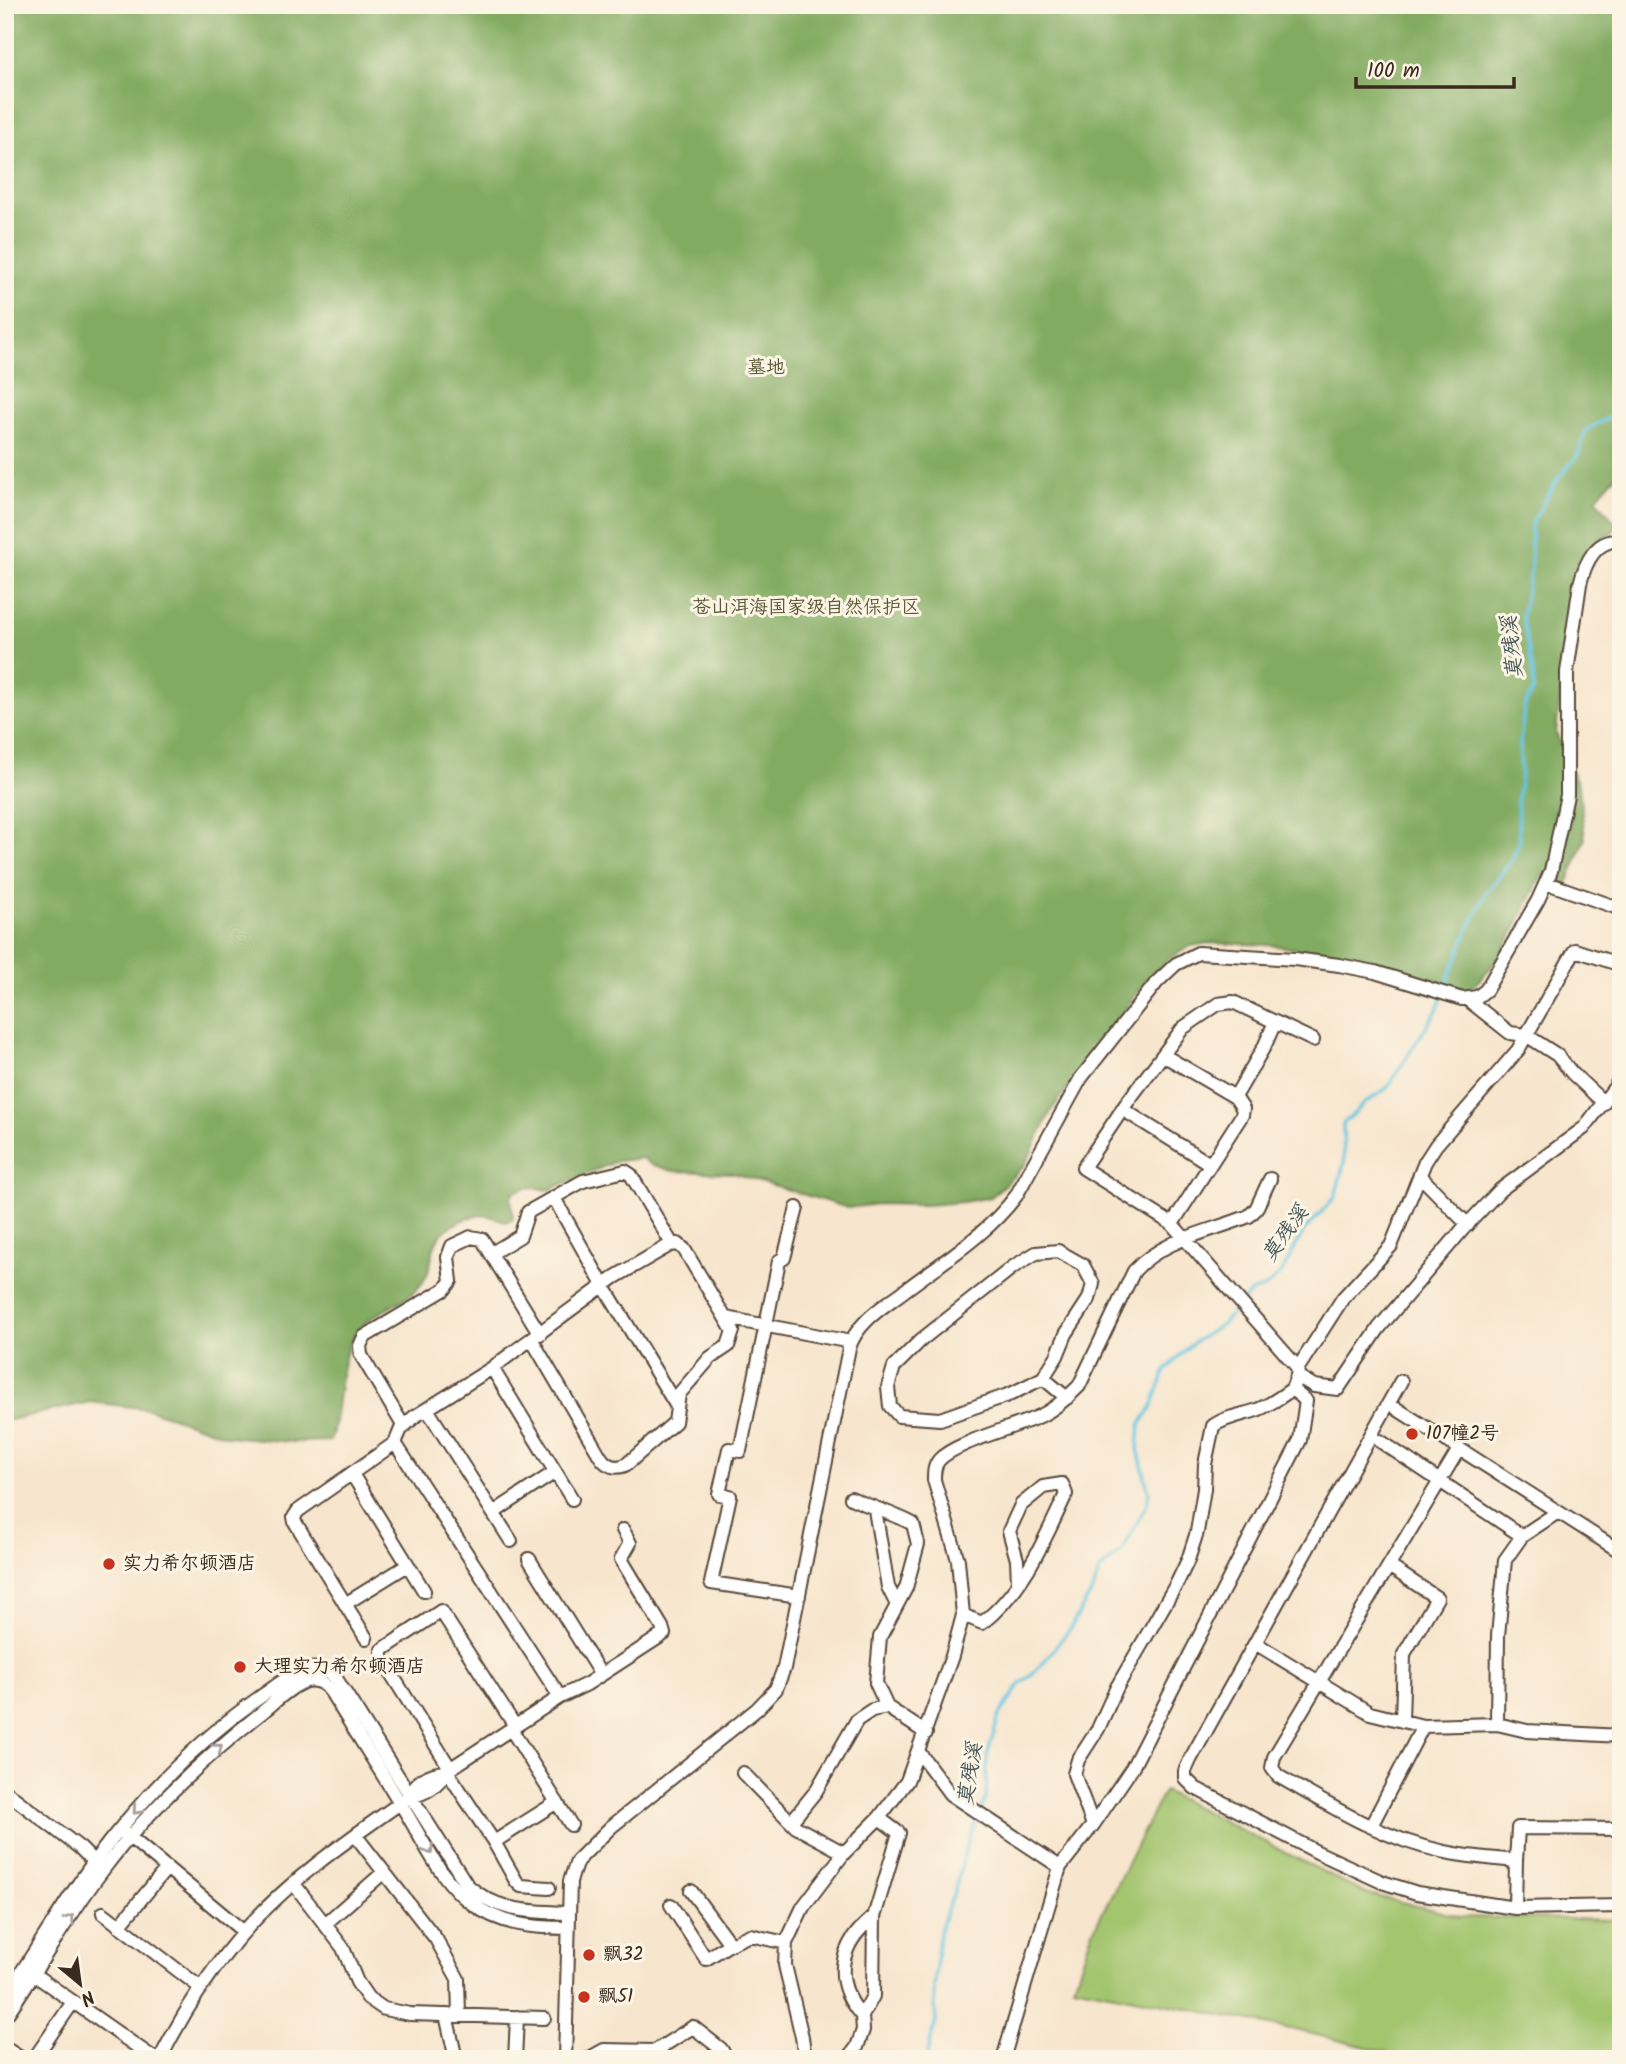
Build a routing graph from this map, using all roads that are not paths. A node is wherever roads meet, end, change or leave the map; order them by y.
1 (1621, 541) edge
2 (1547, 883) junction
3 (1621, 909) edge
4 (1621, 965) edge
5 (1464, 999) junction
6 (1275, 1022) junction
7 (1526, 1035) junction
8 (1312, 1040) dead end
9 (1163, 1055) junction
10 (1621, 1079) edge
11 (1235, 1097) junction
12 (1604, 1103) junction
13 (1122, 1109) junction
14 (1210, 1164) junction
15 (1420, 1176) junction
16 (1270, 1179) dead end
17 (554, 1198) junction
18 (797, 1208) dead end
19 (1171, 1224) junction
20 (1468, 1224) junction
21 (1183, 1239) junction
22 (672, 1244) junction
23 (492, 1253) junction
24 (604, 1285) junction
25 (726, 1318) junction
26 (766, 1326) junction
27 (536, 1337) junction
28 (851, 1342) junction
29 (492, 1368) junction
30 (1298, 1372) junction
31 (1042, 1378) junction
32 (1401, 1381) dead end
33 (1314, 1386) junction
34 (1292, 1389) junction
35 (1066, 1398) junction
36 (1306, 1401) junction
37 (676, 1405) junction
38 (427, 1409) junction
39 (1397, 1409) dead end
40 (404, 1427) junction
41 (1380, 1441) dead end
42 (395, 1443) junction
43 (1460, 1449) junction
44 (555, 1472) junction
45 (352, 1474) junction
46 (1440, 1482) junction
47 (572, 1499) dead end
48 (851, 1499) dead end
49 (875, 1510) junction
50 (1558, 1512) junction
51 (493, 1513) junction
52 (623, 1530) dead end
53 (1522, 1536) junction
54 (511, 1541) dead end
55 (1621, 1552) edge
56 (529, 1559) dead end
57 (408, 1565) junction
58 (1389, 1566) junction
59 (1018, 1582) junction
60 (424, 1591) dead end
61 (799, 1596) junction
62 (345, 1604) junction
63 (897, 1605) junction
64 (963, 1615) junction
65 (366, 1638) dead end
66 (1255, 1643) junction
67 (601, 1675) junction
68 (1320, 1681) junction
69 (560, 1697) junction
70 (887, 1707) junction
71 (1402, 1721) junction
72 (1497, 1724) junction
73 (1423, 1726) junction
74 (513, 1728) junction
75 (926, 1733) junction
76 (1621, 1736) edge
77 (918, 1751) junction
78 (447, 1770) junction
79 (743, 1773) dead end
80 (5, 1791) edge
81 (405, 1800) junction
82 (557, 1802) junction
83 (879, 1818) junction
84 (791, 1822) junction
85 (571, 1825) dead end
86 (1093, 1825) junction
87 (1371, 1826) junction
88 (1621, 1829) edge
89 (126, 1834) junction
90 (356, 1836) junction
91 (494, 1842) junction
92 (844, 1853) junction
93 (1516, 1861) junction
94 (98, 1867) junction
95 (1060, 1867) junction
96 (167, 1868) junction
97 (384, 1872) junction
98 (294, 1884) junction
99 (549, 1888) dead end
100 (691, 1891) dead end
101 (671, 1905) dead end
102 (1621, 1906) edge
103 (1515, 1908) junction
104 (514, 1909) junction
105 (103, 1913) dead end
106 (568, 1913) junction
107 (874, 1917) junction
108 (512, 1923) junction
109 (325, 1924) junction
110 (120, 1926) junction
111 (568, 1928) junction
112 (244, 1932) junction
113 (786, 1943) junction
114 (730, 1944) junction
115 (29, 1971) junction
116 (201, 1988) junction
117 (5, 1997) edge
118 (73, 2002) junction
119 (452, 2015) junction
120 (5, 2017) edge
121 (517, 2017) junction
122 (862, 2017) junction
123 (544, 2018) dead end
124 (5, 2048) edge
125 (655, 2055) edge
126 (22, 2059) edge
127 (34, 2059) edge
128 (158, 2059) edge
129 (456, 2059) edge
130 (515, 2059) edge
131 (565, 2059) edge
132 (588, 2059) edge
133 (727, 2059) edge
134 (805, 2059) edge
135 (848, 2059) edge
136 (1003, 2059) edge

1 - 2 street
2 - 3 street
2 - 5 street
4 - 7 street
5 - 7 street
5 - 28 street
6 - 8 street
6 - 9 street
6 - 11 street
7 - 12 street
7 - 15 street
9 - 11 street
9 - 13 street
10 - 12 street
11 - 14 street
12 - 20 street
13 - 14 street
13 - 19 street
14 - 19 street
15 - 20 street
15 - 30 street
16 - 21 street
17 - 22 street
17 - 23 street
17 - 24 street
18 - 26 street
19 - 21 street
20 - 33 street
21 - 30 street
21 - 35 street
22 - 24 street
22 - 25 street
23 - 27 street
23 - 40 street
24 - 27 street
24 - 37 street
25 - 26 street
25 - 37 street
26 - 28 street
26 - 61 street
27 - 29 street
27 - 37 street
28 - 61 street
29 - 38 street
29 - 44 street
30 - 33 street
30 - 34 street
31 - 31 street
31 - 35 street
32 - 66 street
33 - 36 street
34 - 36 street
34 - 86 street
35 - 64 street
36 - 86 street
38 - 40 street
38 - 51 street
39 - 43 street
40 - 42 street
41 - 46 street
42 - 45 street
42 - 69 street
43 - 46 street
43 - 50 street
44 - 47 street
44 - 51 street
45 - 57 street
45 - 62 street
46 - 53 street
46 - 58 street
48 - 49 street
49 - 63 street
49 - 63 street
50 - 53 street
50 - 55 street
51 - 54 street
52 - 67 street
53 - 72 street
56 - 67 street
57 - 60 street
57 - 62 street
58 - 68 street
58 - 71 street
59 - 59 street
59 - 64 street
61 - 106 street
62 - 65 street
63 - 70 street
64 - 75 street
66 - 68 street
66 - 103 street
67 - 69 street
68 - 71 street
68 - 87 street
69 - 74 street
70 - 75 street
70 - 84 street
71 - 73 street
72 - 73 street
72 - 76 street
73 - 87 street
74 - 78 street
74 - 78 street
74 - 82 street
75 - 77 street
77 - 83 street
77 - 95 street
78 - 81 street
78 - 91 street
79 - 84 street
80 - 94 street
81 - 89 street
81 - 90 street
81 - 104 street
81 -> 108 street
82 - 85 street
82 - 91 street
83 - 92 street
83 - 107 street
84 - 92 street
86 - 95 street
87 - 93 street
88 - 93 street
89 - 94 street
89 - 96 street
90 - 97 street
90 - 98 street
91 - 99 street
92 - 113 street
93 - 103 street
94 - 115 street
95 - 136 street
96 - 110 street
96 - 112 street
97 - 109 street
97 - 119 street
98 - 109 street
98 - 112 street
100 - 114 street
101 - 114 street
102 - 103 street
104 - 106 street
104 - 108 street
105 - 110 street
106 - 111 street
107 - 122 street
107 - 122 street
108 - 111 street
109 - 119 street
110 - 116 street
111 - 131 street
112 - 116 street
113 - 114 street
113 - 134 street
115 - 117 street
115 - 118 street
115 - 120 street
116 - 128 street
118 - 127 street
118 - 128 street
119 - 121 street
119 - 129 street
121 - 123 street
121 - 130 street
122 - 135 street
124 - 126 street
125 - 132 street
125 - 133 street

